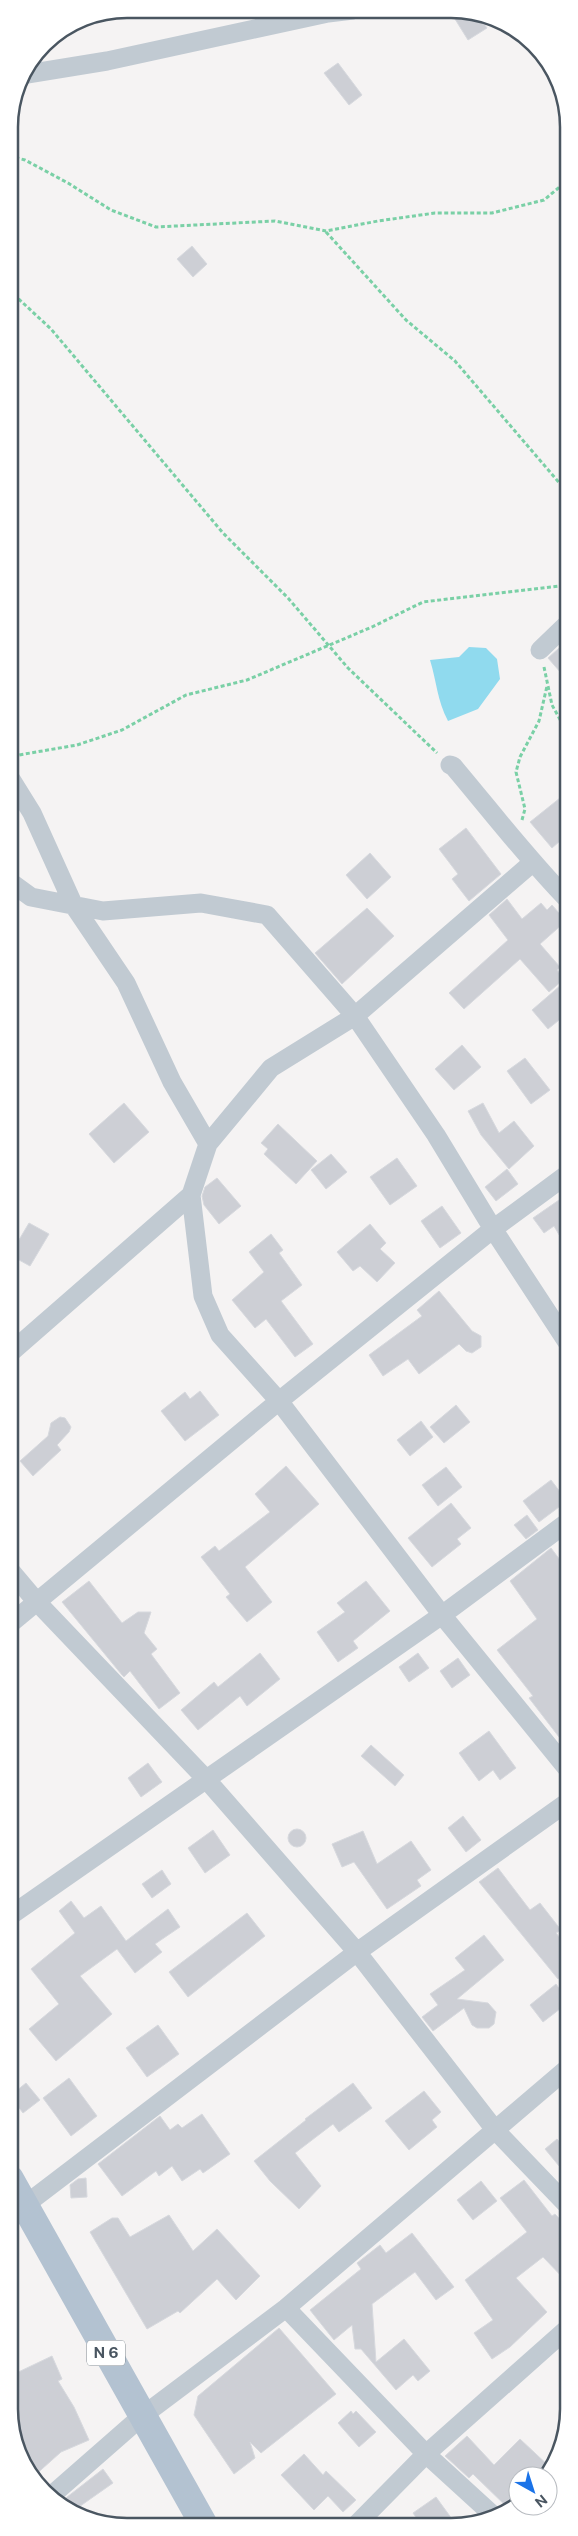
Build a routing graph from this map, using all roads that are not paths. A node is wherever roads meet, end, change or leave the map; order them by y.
1 (305, 18) edge
2 (31, 74) edge
3 (560, 630) edge
4 (540, 650) road end
5 (450, 765) road end
6 (18, 790) edge
7 (532, 863) junction
8 (18, 888) edge
9 (560, 892) edge
10 (74, 906) junction
11 (355, 1016) junction
12 (208, 1144) junction
13 (560, 1180) edge
14 (190, 1195) junction
15 (493, 1229) junction
16 (560, 1331) edge
17 (18, 1346) edge
18 (279, 1401) junction
19 (560, 1528) edge
20 (18, 1579) edge
21 (36, 1600) junction
22 (442, 1615) junction
23 (18, 1617) edge
24 (560, 1760) edge
25 (206, 1779) junction
26 (560, 1807) edge
27 (18, 1910) edge
28 (357, 1952) junction
29 (560, 2075) edge
30 (496, 2131) junction
31 (560, 2199) edge
32 (18, 2212) edge
33 (18, 2215) edge
34 (286, 2308) junction
35 (560, 2335) edge
36 (141, 2417) junction
37 (426, 2454) junction
38 (55, 2493) edge
39 (489, 2512) edge
40 (200, 2518) edge
41 (364, 2518) edge

1 - 2 street
3 - 4 street
5 - 7 street
6 - 10 street
7 - 9 street
7 - 11 street
8 - 10 street
10 - 11 street
10 - 12 street
11 - 12 street
11 - 15 street
12 - 14 street
13 - 15 street
14 - 17 street
14 - 18 street
15 - 16 street
15 - 18 street
18 - 21 street
18 - 22 street
19 - 22 street
20 - 21 street
21 - 23 street
21 - 25 street
22 - 24 street
22 - 25 street
25 - 27 street
25 - 28 street
26 - 28 street
28 - 30 street
28 - 32 street
29 - 30 street
30 - 31 street
30 - 34 street
33 - 36 main road, N 6
34 - 36 street
34 - 37 street
35 - 37 street
36 - 38 street
36 - 40 main road, N 6
37 - 39 street
37 - 41 street

